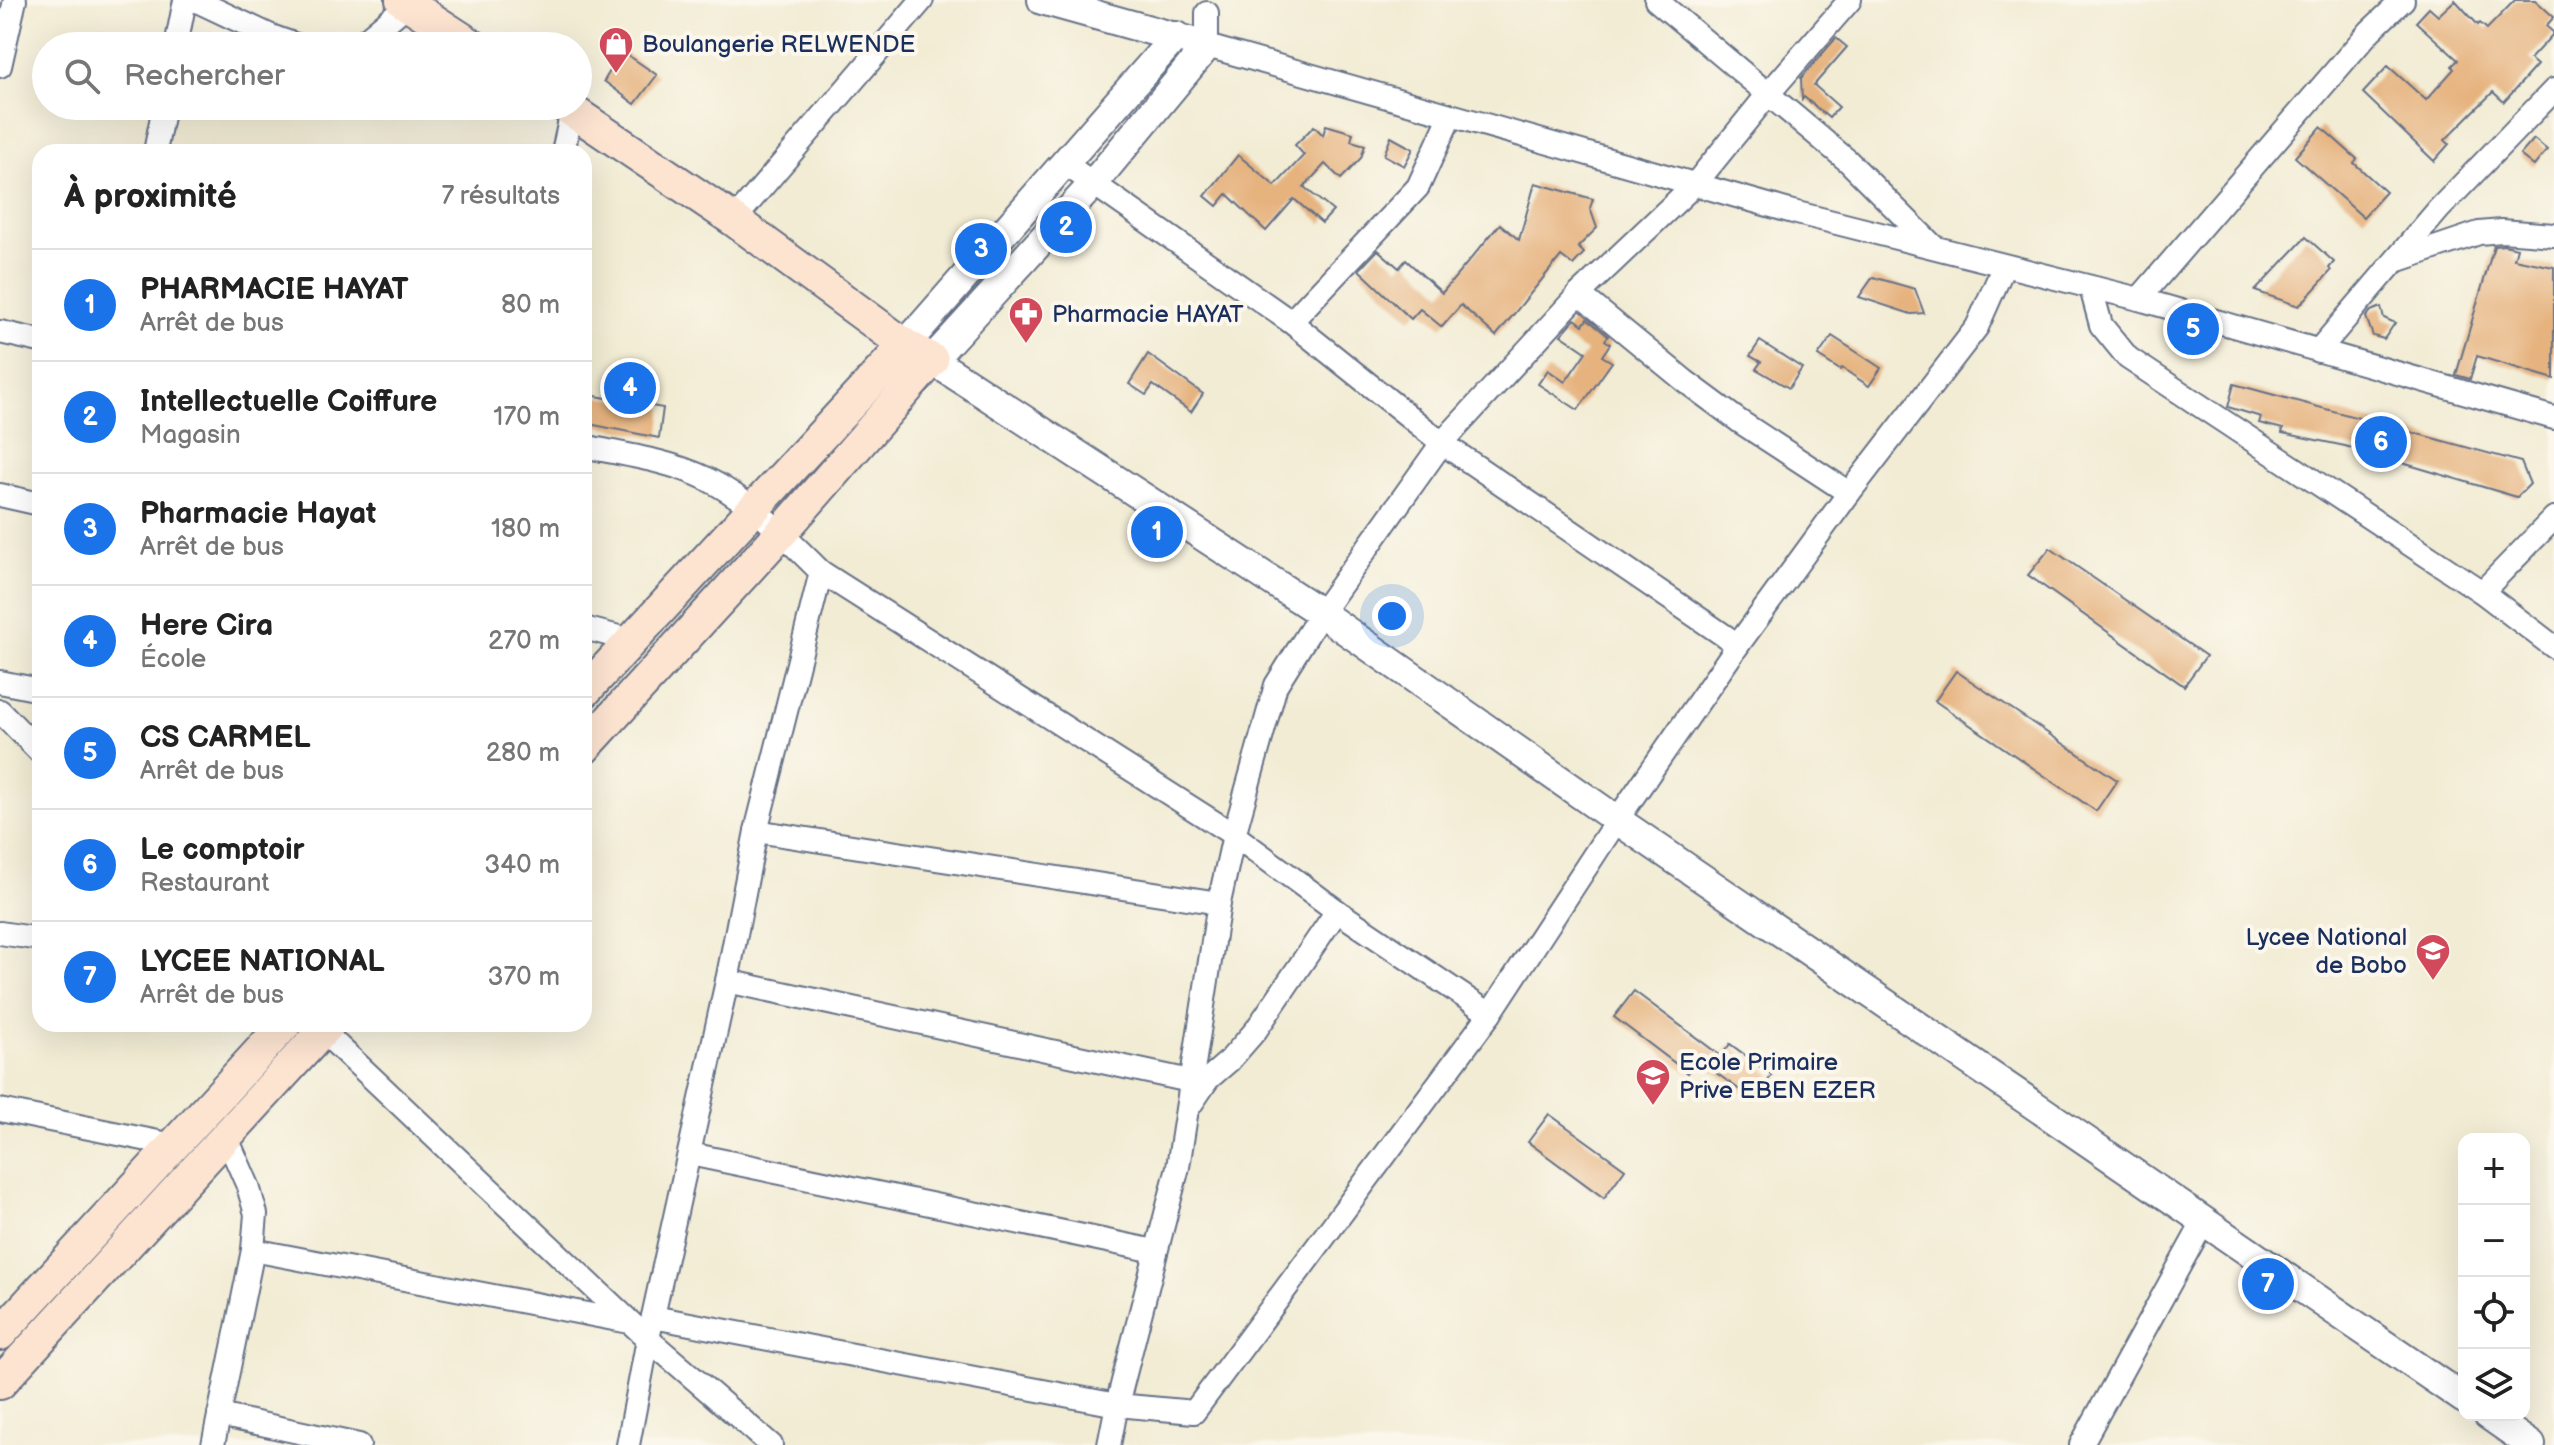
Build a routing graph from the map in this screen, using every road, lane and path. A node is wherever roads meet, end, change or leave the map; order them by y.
1 (15, 0) edge
2 (185, 0) edge
3 (195, 0) edge
4 (922, 0) edge
5 (1042, 0) edge
6 (1656, 0) edge
7 (1850, 0) edge
8 (2378, 0) edge
9 (2403, 0) edge
10 (405, 2) edge
11 (1214, 6) edge
12 (2370, 31) junction
13 (179, 32) edge
14 (263, 32) edge
15 (373, 32) edge
16 (451, 32) edge
17 (1176, 36) junction
18 (1207, 46) junction
19 (0, 66) edge
20 (2554, 90) edge
21 (1769, 93) junction
22 (1450, 117) junction
23 (161, 120) edge
24 (567, 120) edge
25 (586, 120) edge
26 (157, 144) edge
27 (564, 144) edge
28 (1064, 163) junction
29 (1696, 183) junction
30 (1093, 184) junction
31 (734, 220) junction
32 (2554, 235) edge
33 (1934, 247) junction
34 (2395, 261) junction
35 (2004, 266) junction
36 (2091, 288) junction
37 (1579, 294) junction
38 (2139, 299) junction
39 (1291, 322) junction
40 (0, 332) edge
41 (32, 339) edge
42 (2318, 351) junction
43 (918, 352) junction
44 (2554, 418) edge
45 (1442, 443) junction
46 (592, 448) edge
47 (1849, 493) junction
48 (0, 495) edge
49 (32, 502) edge
50 (753, 510) junction
51 (2554, 518) edge
52 (781, 533) junction
53 (821, 572) junction
54 (2482, 592) junction
55 (1321, 613) junction
56 (592, 630) edge
57 (630, 640) junction
58 (1738, 645) junction
59 (2554, 647) edge
60 (0, 682) edge
61 (592, 683) edge
62 (32, 688) edge
63 (0, 711) edge
64 (592, 739) edge
65 (32, 744) edge
66 (1617, 820) junction
67 (756, 831) junction
68 (1234, 835) junction
69 (1219, 903) junction
70 (1337, 911) junction
71 (0, 933) edge
72 (32, 938) edge
73 (727, 981) junction
74 (1490, 1014) junction
75 (278, 1032) edge
76 (318, 1032) edge
77 (329, 1032) edge
78 (1190, 1081) junction
79 (1187, 1109) junction
80 (0, 1110) edge
81 (226, 1136) junction
82 (173, 1145) junction
83 (690, 1154) junction
84 (2204, 1221) junction
85 (253, 1250) junction
86 (1155, 1251) junction
87 (631, 1322) junction
88 (651, 1328) junction
89 (0, 1334) edge
90 (0, 1383) edge
91 (2458, 1395) edge
92 (1117, 1405) junction
93 (219, 1415) junction
94 (2497, 1421) edge
95 (213, 1445) edge
96 (359, 1445) edge
97 (628, 1445) edge
98 (771, 1445) edge
99 (1109, 1445) edge
100 (2081, 1445) edge
101 (2531, 1445) edge

1 - 19 street
2 - 13 street
3 - 14 street
4 - 31 street
5 - 17 street
6 - 21 street
7 - 21 street
8 - 12 street
9 - 12 street
10 - 15 street
10 - 16 main road
11 - 17 street
11 - 18 street
12 - 38 street
17 - 18 street
17 - 28 street
18 - 22 street
18 - 30 street
20 - 34 street
21 - 29 street
21 - 33 street
22 - 29 street
22 - 39 street
23 - 26 street
24 - 27 street
25 - 31 main road
28 - 30 street
28 - 43 street
29 - 33 street
29 - 37 street
30 - 39 street
30 - 43 street
31 - 43 main road
32 - 34 street
33 - 35 street
34 - 42 street
35 - 36 street
35 - 47 street
36 - 38 street
36 - 54 street
37 - 45 street
37 - 47 street
38 - 42 street
39 - 45 street
40 - 41 street
42 - 44 street
43 - 50 main road
43 - 52 main road
43 - 55 street
45 - 55 street
45 - 58 street
46 - 50 street
47 - 58 street
48 - 49 street
50 - 52 street
50 - 57 main road
51 - 54 street
52 - 53 street
52 - 64 main road
53 - 67 street
53 - 68 street
54 - 59 street
55 - 66 street
55 - 68 street
56 - 57 street
57 - 61 main road
58 - 66 street
60 - 62 street
63 - 65 street
66 - 74 street
66 - 84 street
67 - 69 street
67 - 73 street
68 - 69 street
68 - 70 street
69 - 78 street
70 - 74 street
70 - 79 street
71 - 72 street
73 - 78 street
73 - 83 street
74 - 92 street
75 - 82 main road
76 - 81 main road
77 - 87 street
78 - 79 street
79 - 86 street
80 - 82 street
81 - 85 street
81 - 90 main road
82 - 89 main road
83 - 86 street
83 - 88 street
84 - 91 street
84 - 100 street
85 - 87 street
85 - 93 street
86 - 92 street
87 - 88 street
88 - 92 street
88 - 97 street
88 - 98 street
92 - 99 street
93 - 95 street
93 - 96 street
94 - 101 street

